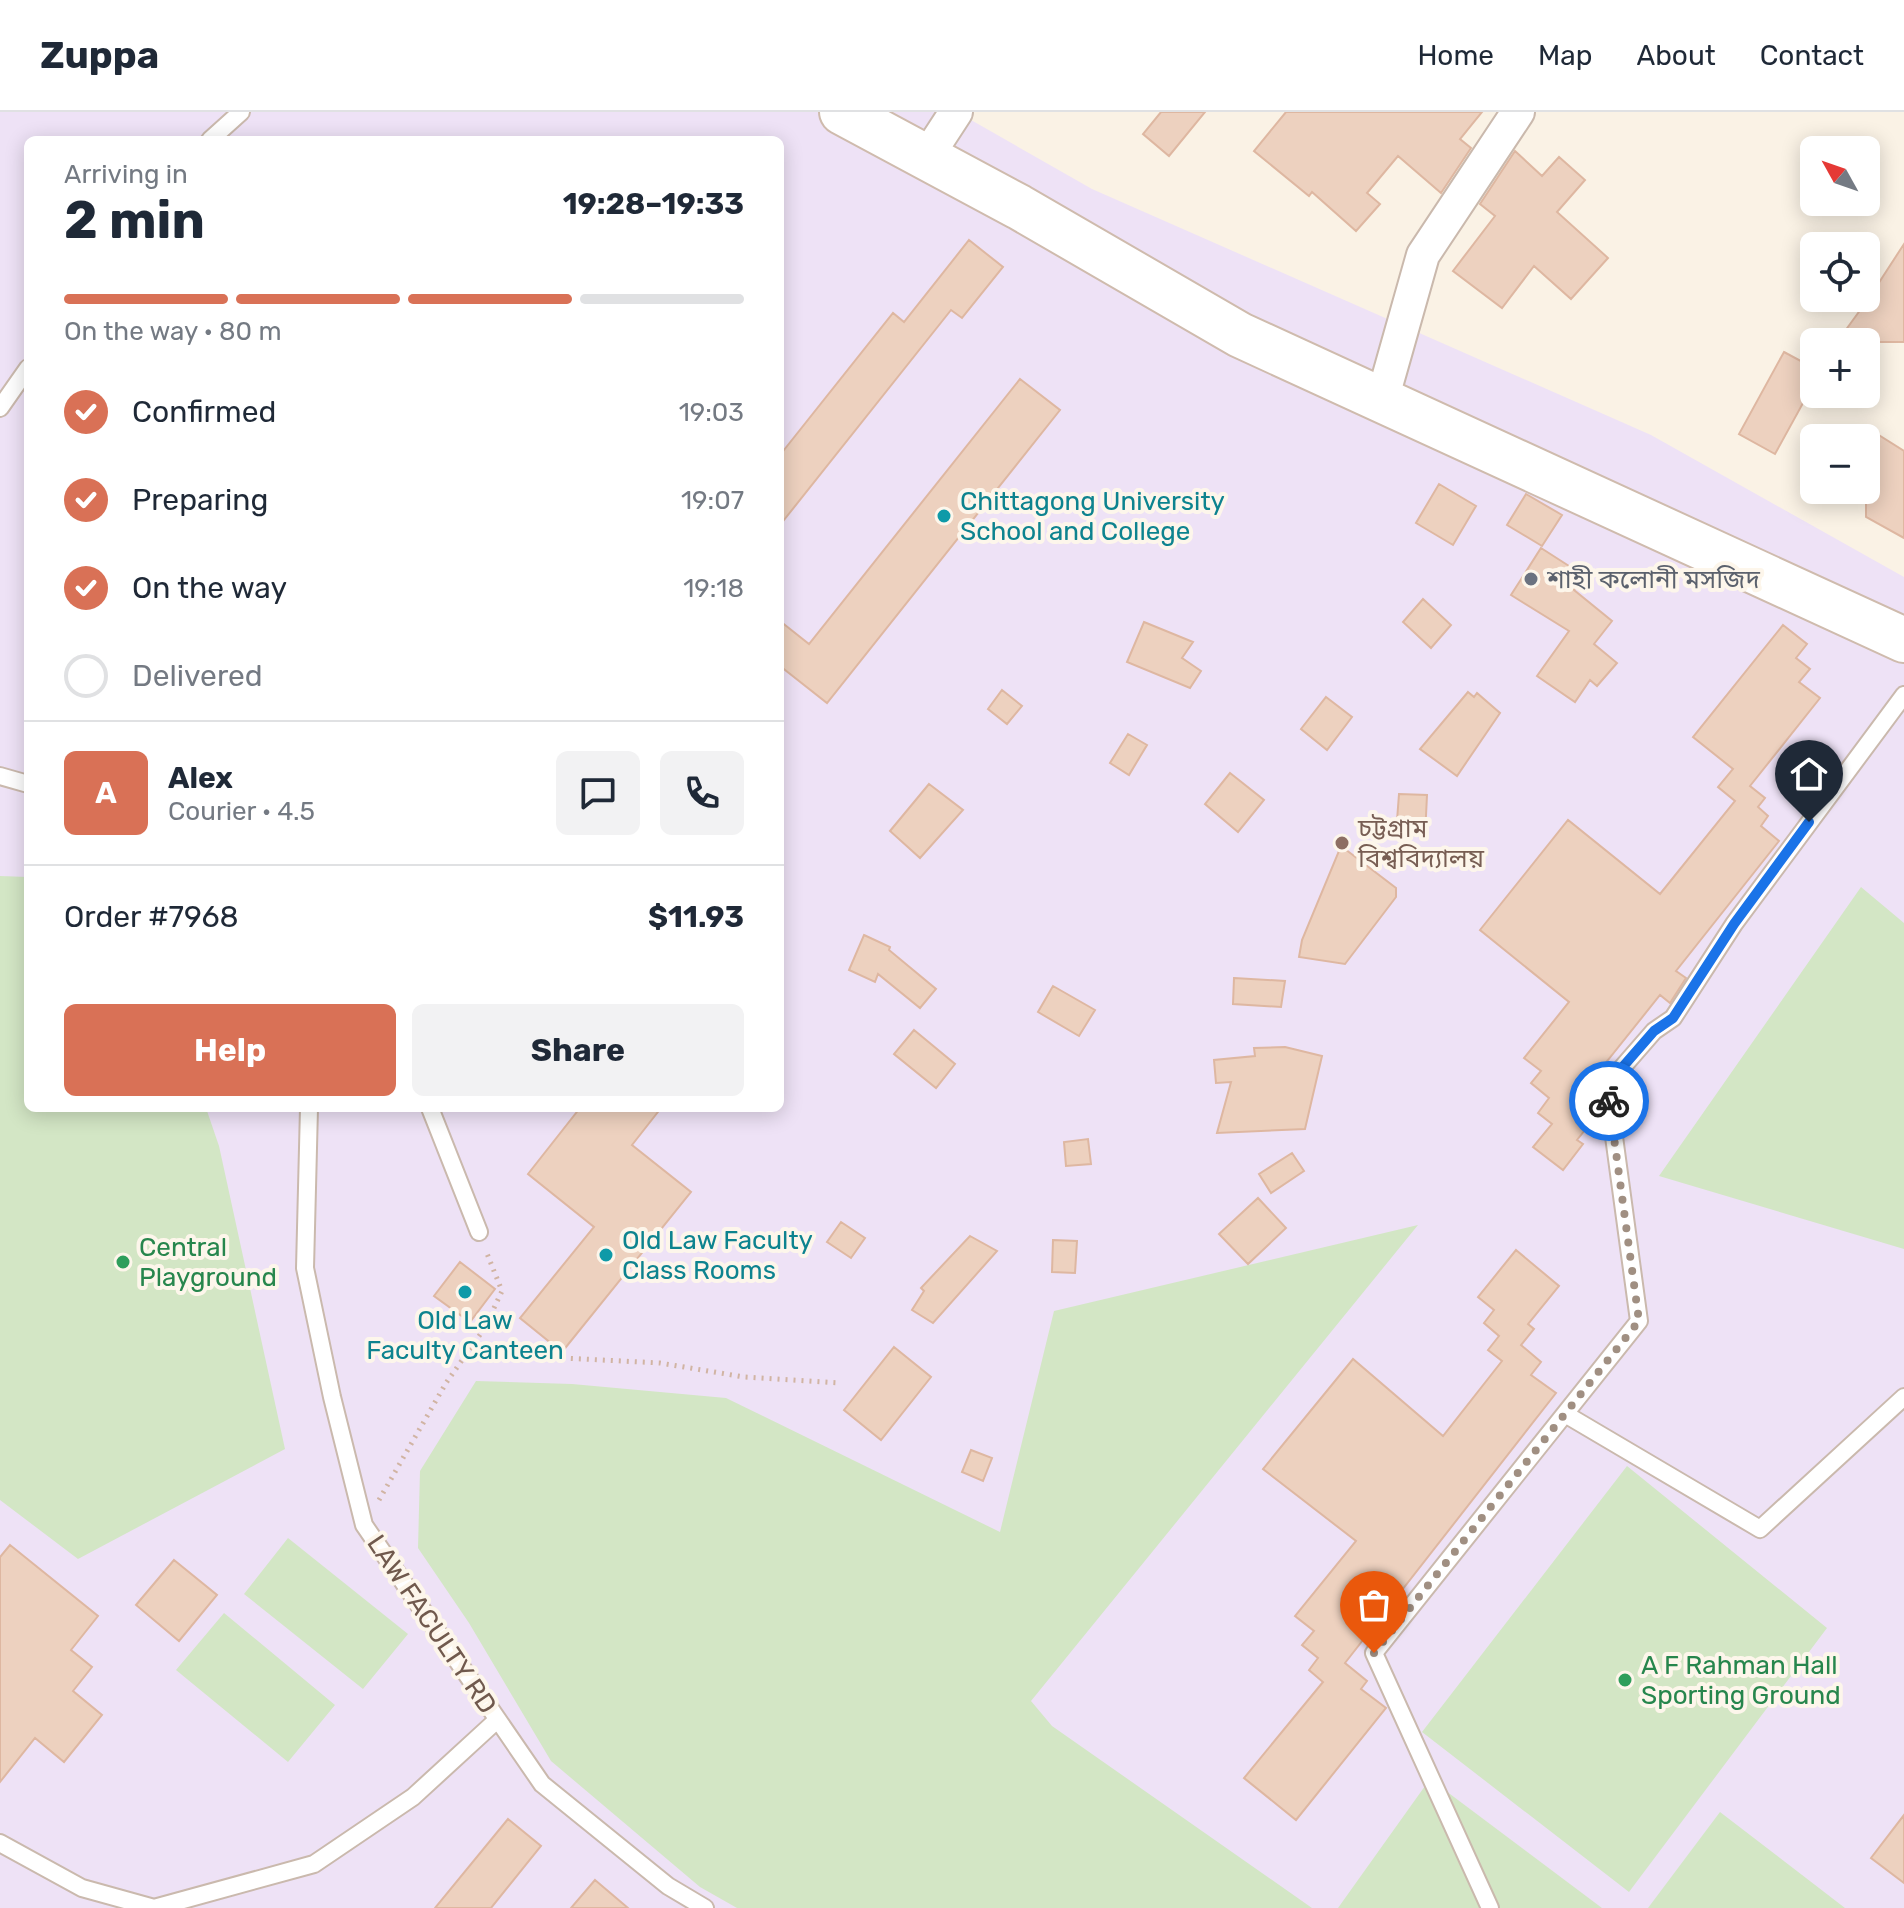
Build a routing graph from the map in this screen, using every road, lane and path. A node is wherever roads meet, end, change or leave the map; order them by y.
1 (241, 112) edge
2 (842, 112) edge
3 (956, 112) edge
4 (1518, 112) edge
5 (214, 136) edge
6 (926, 158) junction
7 (24, 374) edge
8 (1382, 400) junction
9 (0, 408) edge
10 (1904, 640) edge
11 (1904, 695) edge
12 (0, 776) edge
13 (24, 783) edge
14 (309, 1112) edge
15 (432, 1112) edge
16 (479, 1232) joint
17 (467, 1353) junction
18 (840, 1383) dead end
19 (1904, 1397) edge
20 (1565, 1414) junction
21 (364, 1525) junction
22 (497, 1720) junction
23 (0, 1843) edge
24 (705, 1908) edge
25 (1490, 1908) edge

1 - 5 lane
2 - 6 street
3 - 6 street
4 - 8 street
6 - 8 street
7 - 9 lane
8 - 10 street
11 - 20 lane
12 - 13 lane
14 - 21 lane, LAW FACULTY RD
15 - 16 lane
16 - 17 path
17 - 18 path
17 - 21 path
19 - 20 lane
20 - 25 lane
21 - 22 lane, LAW FACULTY RD
22 - 23 lane
22 - 24 lane, LAW FACULTY RD

